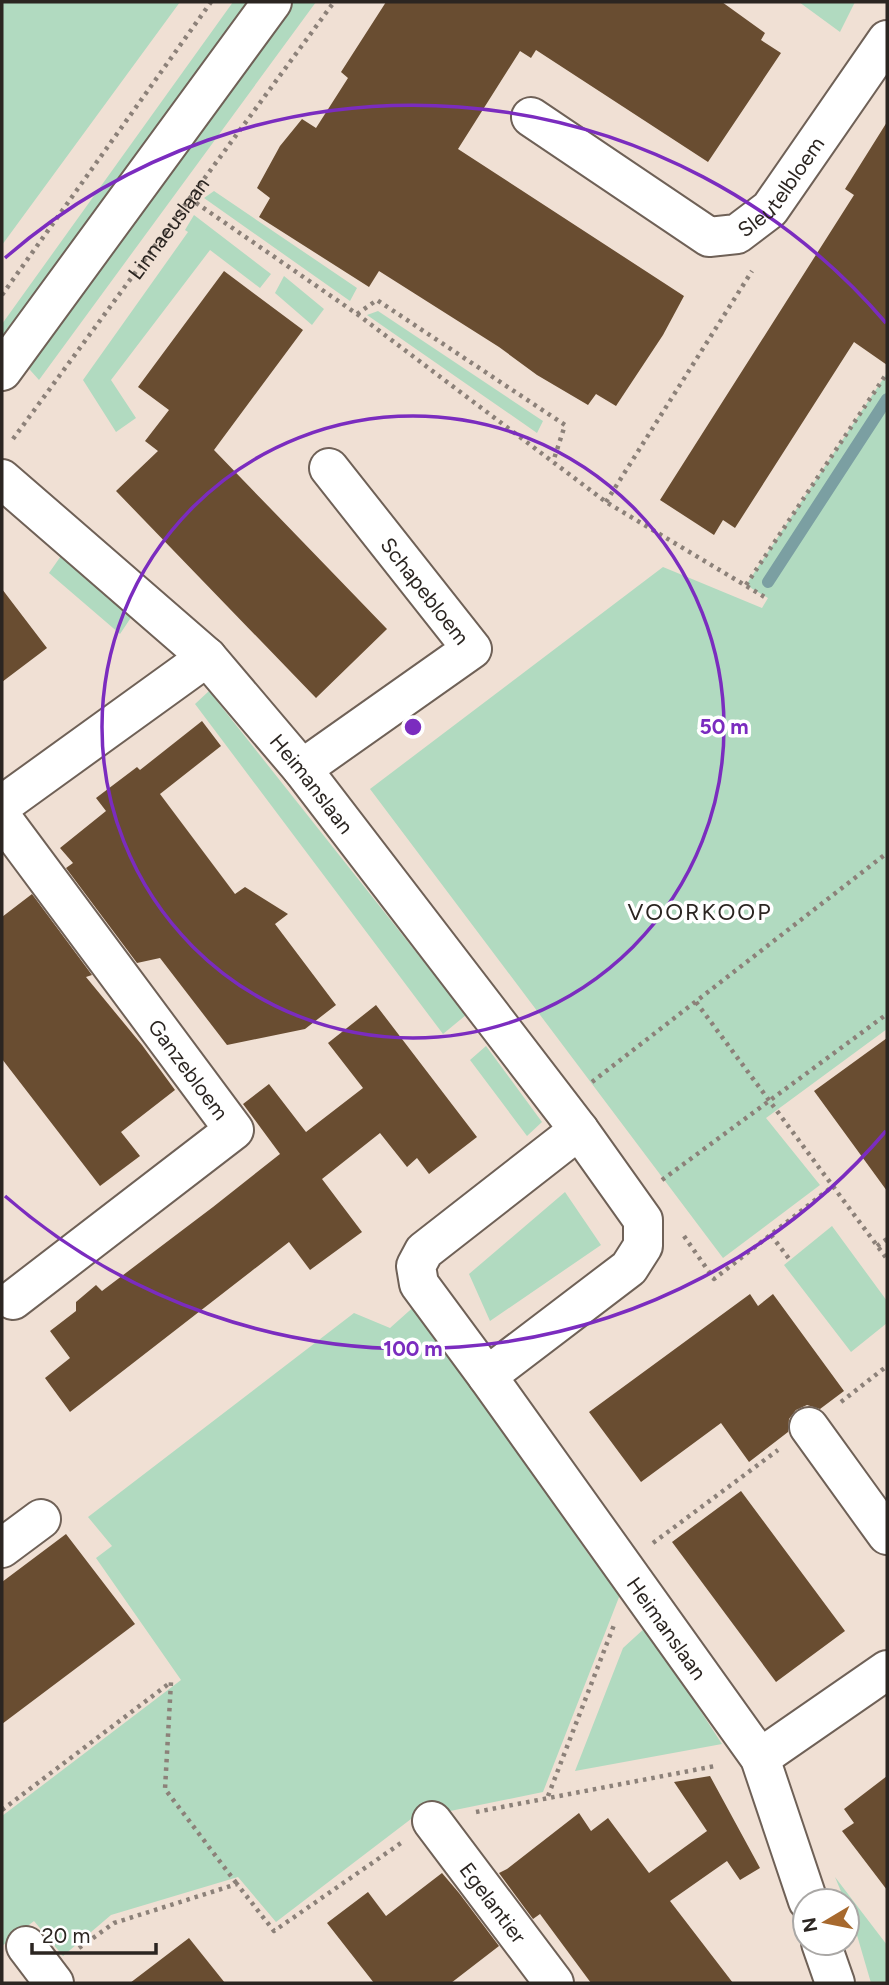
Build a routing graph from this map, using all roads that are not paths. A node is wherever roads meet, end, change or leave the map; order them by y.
1 (272, 2) edge
2 (887, 40) edge
3 (531, 117) dead end
4 (2, 371) edge
5 (5, 462) edge
6 (329, 468) dead end
7 (206, 657) junction
8 (302, 769) junction
9 (2, 805) edge
10 (2, 818) edge
11 (570, 1118) junction
12 (13, 1300) dead end
13 (487, 1376) junction
14 (809, 1427) road end
15 (41, 1518) dead end
16 (887, 1535) edge
17 (2, 1548) edge
18 (887, 1670) edge
19 (760, 1758) junction
20 (432, 1821) road end
21 (803, 1887) edge
22 (26, 1946) road end
23 (826, 1957) edge
24 (54, 1983) edge
25 (554, 1983) edge
26 (835, 1983) edge

1 - 4 street
2 - 3 street, Sleutelbloem
5 - 7 street, Heimanslaan
6 - 8 street, Schapebloem
7 - 8 street, Heimanslaan
7 - 9 street
8 - 11 street, Heimanslaan
10 - 12 street, Ganzebloem
11 - 13 street, Heimanslaan
11 - 13 street, Heimanslaan
13 - 19 street, Heimanslaan
14 - 16 street
15 - 17 street
18 - 19 street
19 - 21 street, Heimanslaan
20 - 25 street, Egelantier
22 - 24 street
23 - 26 street

